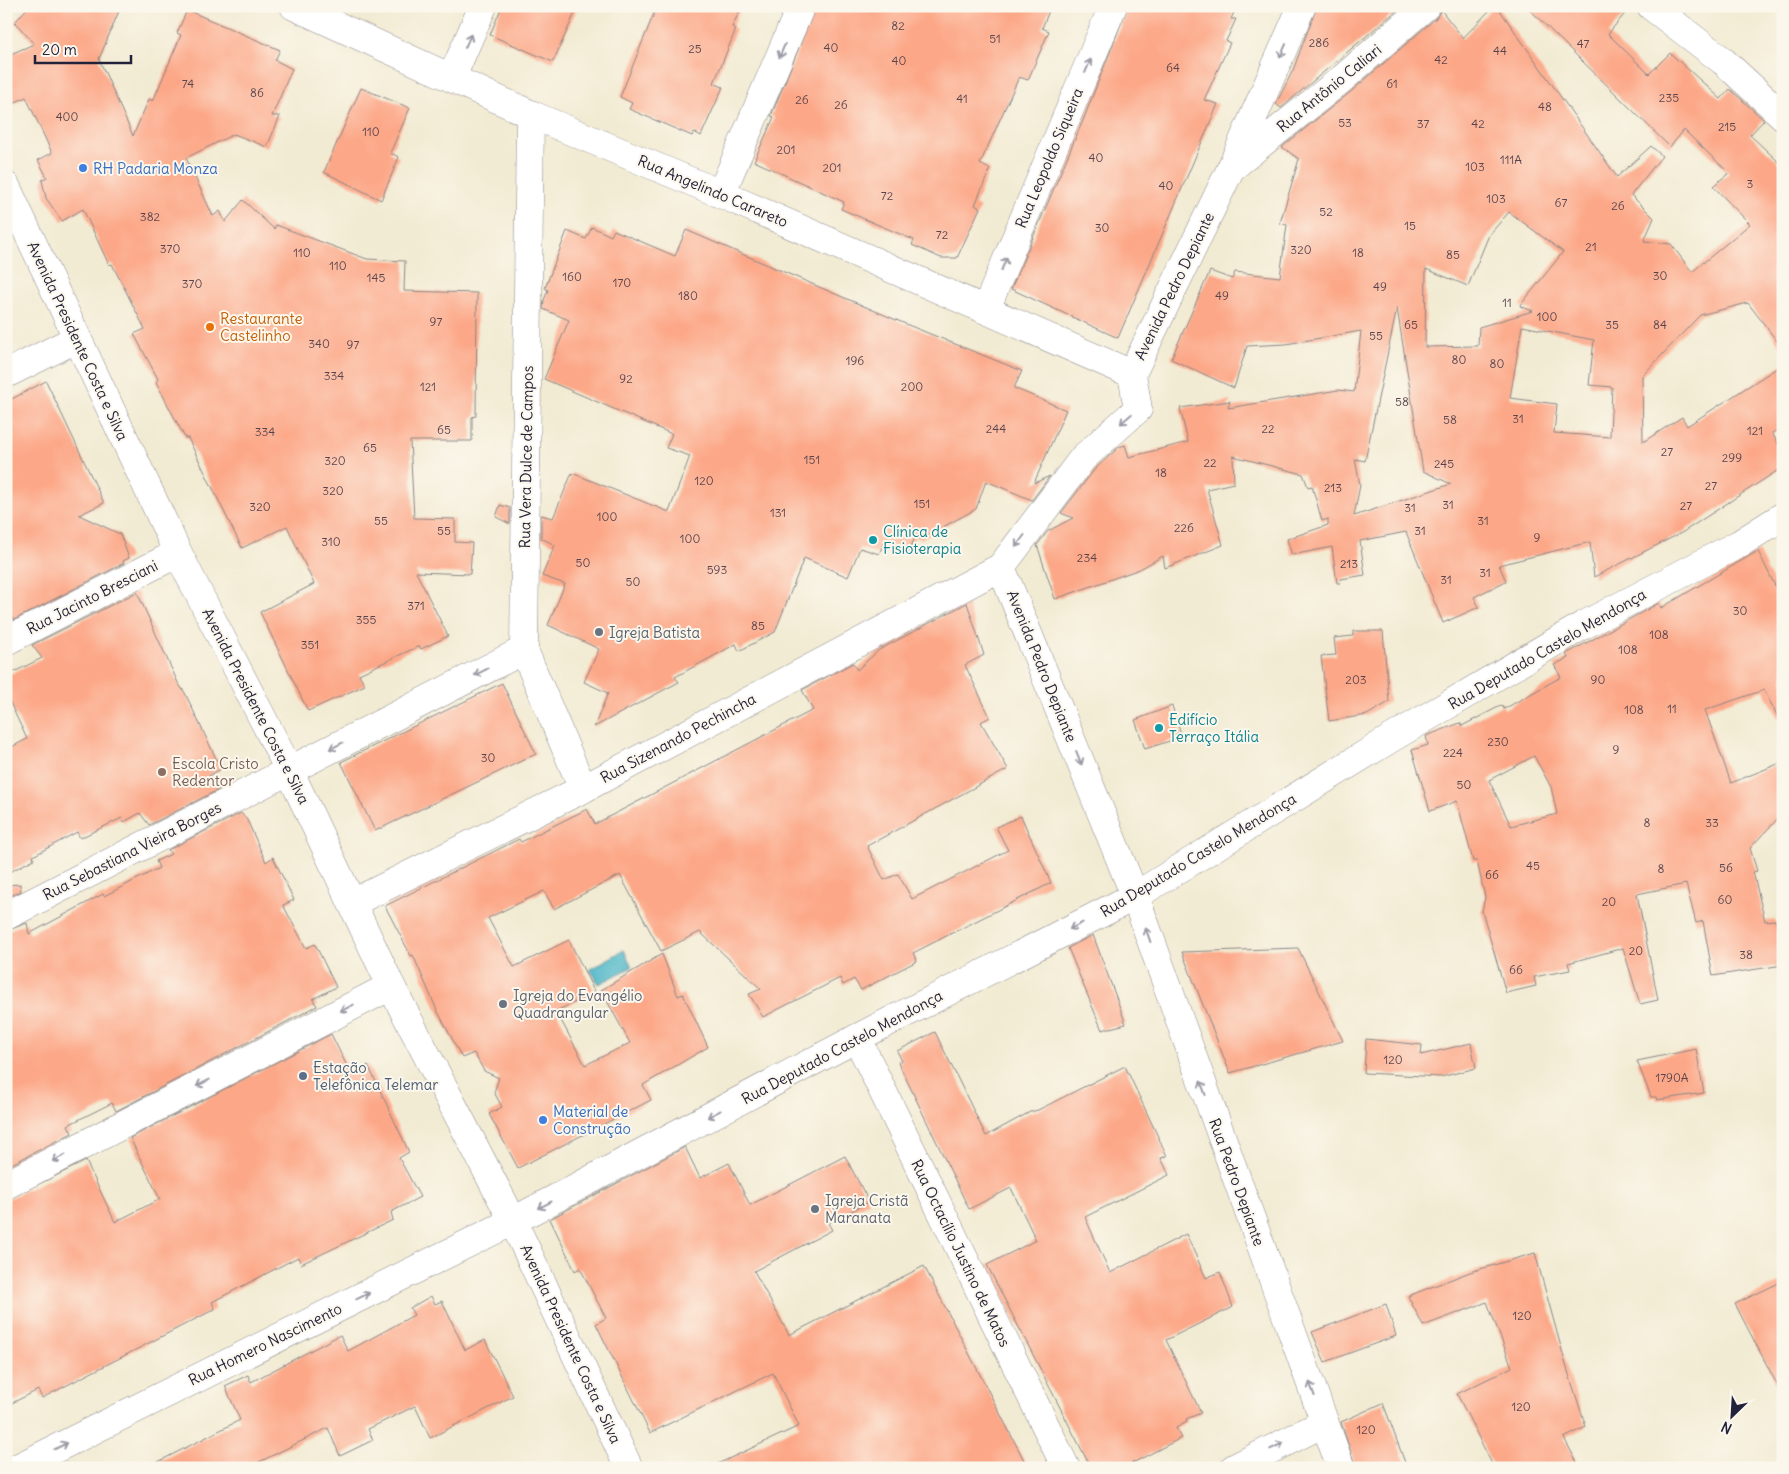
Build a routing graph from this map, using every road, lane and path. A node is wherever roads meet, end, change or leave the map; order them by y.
1 (294, 6) edge
2 (484, 6) edge
3 (801, 6) edge
4 (1113, 6) edge
5 (1302, 6) edge
6 (1426, 6) edge
7 (1651, 6) edge
8 (452, 77) junction
9 (530, 114) junction
10 (1783, 116) edge
11 (1232, 168) junction
12 (6, 186) edge
13 (721, 194) junction
14 (986, 309) junction
15 (76, 339) junction
16 (6, 374) edge
17 (1132, 374) junction
18 (1783, 516) edge
19 (178, 553) junction
20 (1001, 567) junction
21 (6, 641) edge
22 (524, 650) junction
23 (289, 770) junction
24 (583, 789) junction
25 (1135, 896) junction
26 (352, 902) junction
27 (6, 916) edge
28 (391, 986) junction
29 (857, 1038) junction
30 (6, 1185) edge
31 (513, 1221) junction
32 (1324, 1423) junction
33 (17, 1468) edge
34 (629, 1468) edge
35 (1066, 1468) edge
36 (1234, 1468) edge
37 (1341, 1468) edge

1 - 8 street, Rua Angelindo Carareto
8 -> 2 street
3 -> 13 street
14 -> 4 street, Rua Leopoldo Siqueira
5 -> 11 street, Avenida Pedro Depiante
6 - 11 street, Rua Antônio Caliari
7 - 10 street
8 - 9 street, Rua Angelindo Carareto
9 - 13 street, Rua Angelindo Carareto
9 - 22 street, Rua Vera Dulce de Campos
11 - 17 street, Avenida Pedro Depiante
12 - 15 street, Avenida Presidente Costa e Silva
13 - 14 street, Rua Angelindo Carareto
14 - 17 street, Rua Angelindo Carareto
15 - 16 street
15 - 19 street, Avenida Presidente Costa e Silva
17 -> 20 street, Avenida Pedro Depiante
18 - 25 street, Rua Deputado Castelo Mendonça
19 - 21 street, Rua Jacinto Bresciani
19 - 23 street, Avenida Presidente Costa e Silva
20 - 24 street, Rua Sizenando Pechincha
20 -> 25 street, Avenida Pedro Depiante
22 -> 23 street, Rua Sebastiana Vieira Borges
22 - 24 street, Rua Vera Dulce de Campos
23 - 26 street, Avenida Presidente Costa e Silva
23 - 27 street, Rua Sebastiana Vieira Borges
24 - 26 street, Rua Sizenando Pechincha
25 -> 29 street, Rua Deputado Castelo Mendonça
32 -> 25 street, Rua Pedro Depiante
26 - 28 street, Avenida Presidente Costa e Silva
28 -> 30 street
28 - 31 street, Avenida Presidente Costa e Silva
29 -> 31 street, Rua Deputado Castelo Mendonça
29 - 35 street, Rua Octacílio Justino de Matos
33 -> 31 street, Rua Homero Nascimento
31 - 34 street, Avenida Presidente Costa e Silva
36 -> 32 street
32 - 37 street, Rua Pedro Depiante

